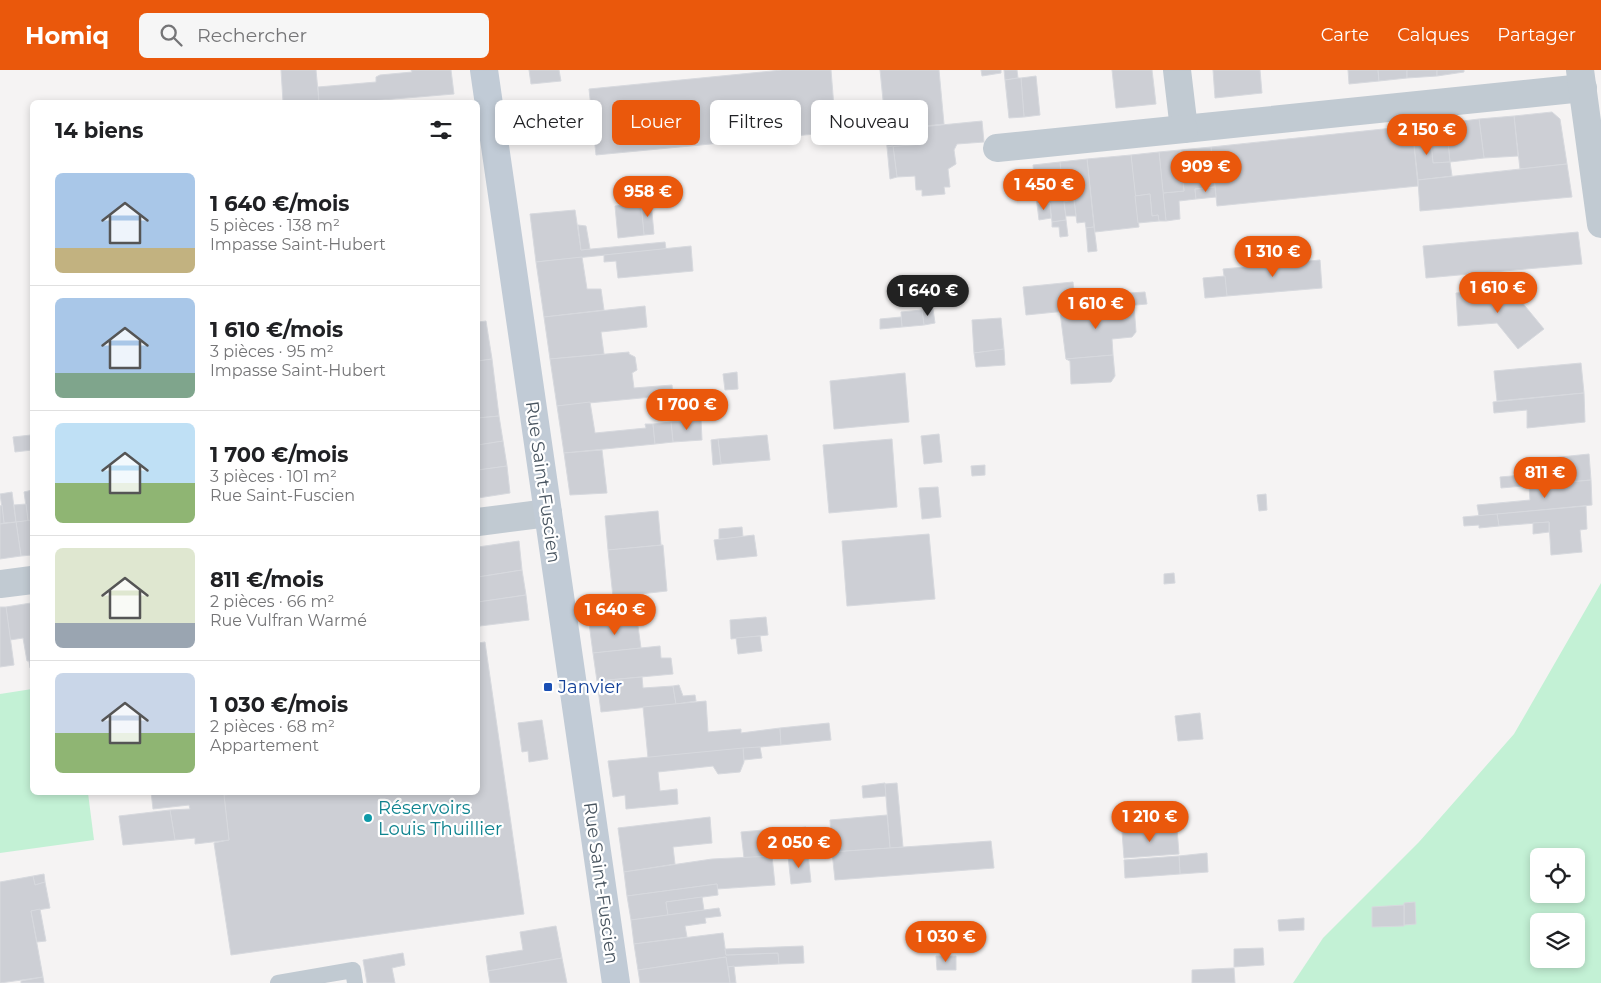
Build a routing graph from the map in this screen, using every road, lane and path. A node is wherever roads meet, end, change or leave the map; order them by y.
1 (484, 70) edge
2 (1177, 70) edge
3 (1582, 79) edge
4 (1184, 129) junction
5 (997, 148) dead end
6 (1601, 224) edge
7 (548, 513) junction
8 (480, 522) edge
9 (30, 580) edge
10 (0, 584) edge
11 (278, 983) edge
12 (355, 983) edge
13 (616, 983) edge

1 - 7 main road, Rue Saint-Fuscien
2 - 4 street
3 - 4 street
3 - 6 street
4 - 5 street
7 - 8 street
7 - 13 main road, Rue Saint-Fuscien
9 - 10 street
11 - 12 lane

